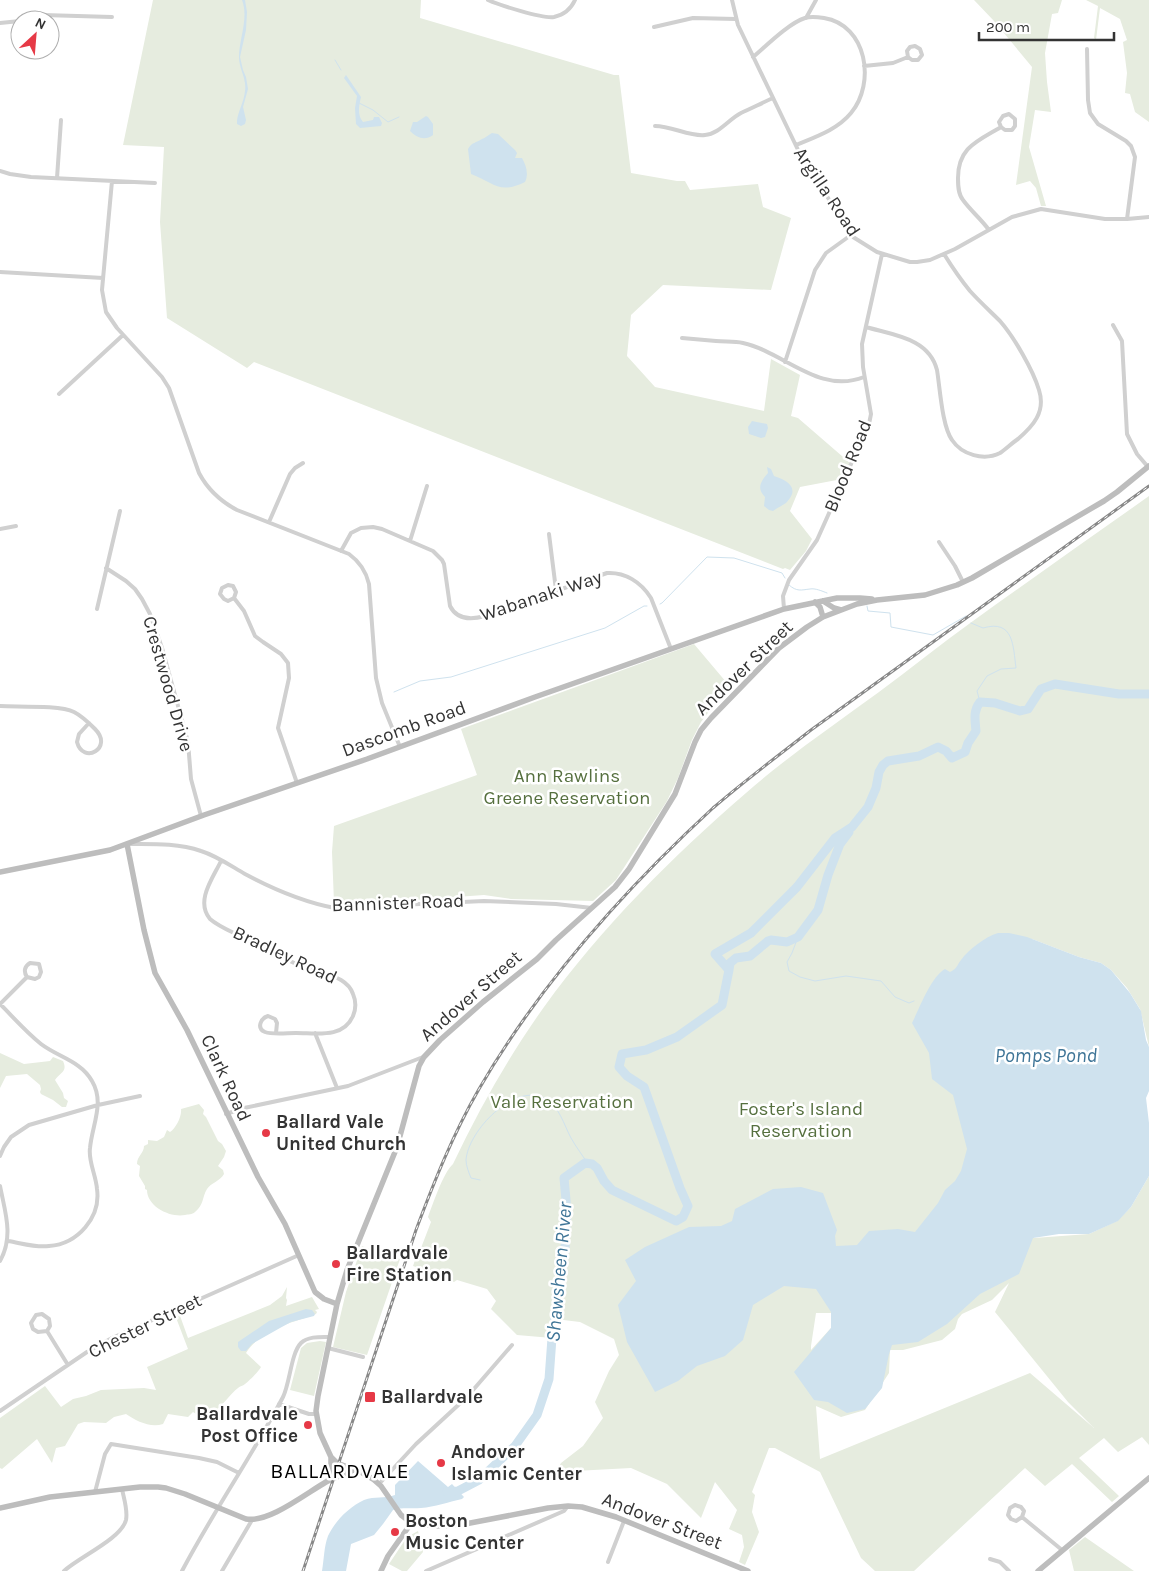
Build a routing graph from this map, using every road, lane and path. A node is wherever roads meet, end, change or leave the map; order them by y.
1 (488, 0) edge
2 (575, 0) edge
3 (732, 0) edge
4 (816, 0) edge
5 (60, 15) edge
6 (112, 17) dead end
7 (806, 18) junction
8 (736, 19) junction
9 (654, 27) dead end
10 (1087, 49) dead end
11 (753, 57) junction
12 (908, 57) junction
13 (864, 66) junction
14 (773, 98) junction
15 (61, 120) dead end
16 (655, 126) dead end
17 (1001, 127) junction
18 (796, 145) junction
19 (0, 171) edge
20 (57, 178) junction
21 (112, 181) junction
22 (156, 183) dead end
23 (1149, 217) edge
24 (1127, 219) junction
25 (989, 230) junction
26 (851, 235) junction
27 (882, 254) junction
28 (944, 254) junction
29 (0, 272) edge
30 (103, 278) junction
31 (1113, 325) dead end
32 (866, 327) junction
33 (123, 335) junction
34 (682, 338) dead end
35 (785, 362) junction
36 (864, 376) junction
37 (59, 394) dead end
38 (302, 463) dead end
39 (1148, 466) edge
40 (428, 486) dead end
41 (120, 511) dead end
42 (269, 522) junction
43 (16, 526) dead end
44 (0, 529) edge
45 (549, 534) dead end
46 (410, 541) junction
47 (938, 542) dead end
48 (342, 551) junction
49 (106, 568) junction
50 (963, 582) junction
51 (556, 590) junction
52 (234, 598) junction
53 (877, 600) junction
54 (819, 601) junction
55 (97, 609) dead end
56 (784, 609) junction
57 (841, 610) junction
58 (825, 616) junction
59 (671, 649) junction
60 (0, 706) edge
61 (89, 723) junction
62 (400, 747) junction
63 (297, 783) junction
64 (201, 816) junction
65 (126, 844) junction
66 (221, 861) junction
67 (0, 872) edge
68 (592, 908) junction
69 (27, 977) junction
70 (0, 1004) edge
71 (276, 1033) junction
72 (315, 1033) junction
73 (424, 1057) junction
74 (337, 1088) junction
75 (140, 1096) dead end
76 (98, 1104) junction
77 (226, 1114) junction
78 (0, 1156) edge
79 (0, 1186) edge
80 (8, 1241) junction
81 (298, 1255) junction
82 (0, 1261) edge
83 (337, 1304) junction
84 (47, 1331) junction
85 (330, 1337) junction
86 (512, 1345) dead end
87 (328, 1348) junction
88 (363, 1356) dead end
89 (68, 1365) junction
90 (279, 1404) junction
91 (0, 1411) edge
92 (317, 1414) junction
93 (331, 1457) junction
94 (354, 1470) junction
95 (239, 1473) junction
96 (1149, 1478) edge
97 (328, 1481) junction
98 (379, 1484) junction
99 (122, 1489) junction
100 (95, 1492) junction
101 (568, 1506) junction
102 (0, 1508) edge
103 (218, 1508) junction
104 (1022, 1518) junction
105 (252, 1520) junction
106 (624, 1521) junction
107 (412, 1522) junction
108 (1062, 1550) junction
109 (990, 1559) dead end
110 (608, 1562) dead end
111 (64, 1571) edge
112 (182, 1571) edge
113 (222, 1571) edge
114 (381, 1571) edge
115 (426, 1571) edge
116 (748, 1571) edge
117 (1009, 1571) edge
118 (1038, 1571) edge

1 - 2 street
3 - 8 street, Argilla Road
4 - 7 street
5 - 6 street
7 - 11 street
7 - 13 street
8 - 9 street
8 - 11 street, Argilla Road
10 - 24 street
11 - 14 street, Argilla Road
12 - 12 street
12 - 13 street
13 - 18 street
14 - 16 street
14 - 18 street, Argilla Road
15 - 20 street
17 - 17 street
17 - 25 street
18 - 26 street, Argilla Road
19 - 20 street
20 - 21 street
21 - 22 street
21 - 30 street
23 - 24 street, Argilla Road
24 - 25 street, Argilla Road
25 - 28 street, Argilla Road
26 - 27 street, Argilla Road
26 - 35 street
27 - 28 street, Argilla Road
27 - 32 street, Blood Road
28 - 32 street
29 - 30 street
30 - 33 street
31 - 39 street
32 - 36 street, Blood Road
33 - 37 street
33 - 42 street
34 - 35 street
35 - 36 street
36 - 56 street, Blood Road
38 - 42 street
39 - 50 main road, Andover Street
40 - 46 street
41 - 49 street
42 - 48 street
43 - 44 street
45 - 51 street
46 - 48 street, Wabanaki Way
46 - 51 street, Wabanaki Way
47 - 50 street
48 - 62 street
49 - 55 street
49 - 64 street, Crestwood Drive
50 - 53 main road, Andover Street
51 - 59 street, Wabanaki Way
52 - 52 street
52 - 63 street
53 - 54 main road, Dascomb Road
53 - 57 main road, Andover Street
54 - 56 main road, Dascomb Road
54 - 57 main road
54 - 58 main road
56 - 59 main road, Dascomb Road
57 - 58 main road, Andover Street
58 - 68 main road, Andover Street
59 - 62 main road, Dascomb Road
60 - 61 street
61 - 61 street
62 - 63 main road, Dascomb Road
63 - 64 main road, Dascomb Road
64 - 65 main road, Dascomb Road
65 - 66 street, Bannister Road
65 - 67 main road, Dascomb Road
65 - 77 main road, Clark Road
66 - 68 street, Bannister Road
66 - 72 street, Bradley Road
68 - 73 main road, Andover Street
69 - 69 street
69 - 70 street
70 - 76 street
71 - 71 street
71 - 72 street, Bradley Road
72 - 74 street
73 - 74 street
73 - 83 main road, Andover Street
74 - 77 street
75 - 76 street
76 - 78 street
76 - 80 street
77 - 81 main road, Clark Road
79 - 80 street
80 - 82 street
81 - 83 main road, Clark Road
81 - 89 street, Chester Street
83 - 85 main road, Andover Street
84 - 84 street
84 - 89 street
85 - 87 main road, Andover Street
85 - 90 street
86 - 98 street
87 - 88 street
87 - 92 main road, Andover Street
89 - 91 street, Chester Street
90 - 92 street
90 - 95 street
92 - 93 main road, Andover Street
93 - 94 main road, Andover Street
93 - 97 main road
94 - 97 main road
94 - 98 main road, Andover Street
95 - 100 street
95 - 103 street
96 - 108 main road
97 - 105 main road
98 - 107 main road, Andover Street
99 - 100 main road
99 - 103 main road
99 - 111 street
100 - 102 main road
101 - 106 main road, Andover Street
101 - 107 main road, Andover Street
101 - 115 street
103 - 105 main road
103 - 112 street
104 - 104 street
104 - 108 street
105 - 113 street
106 - 110 street
106 - 116 main road, Andover Street
107 - 114 main road
108 - 118 main road
109 - 117 street

